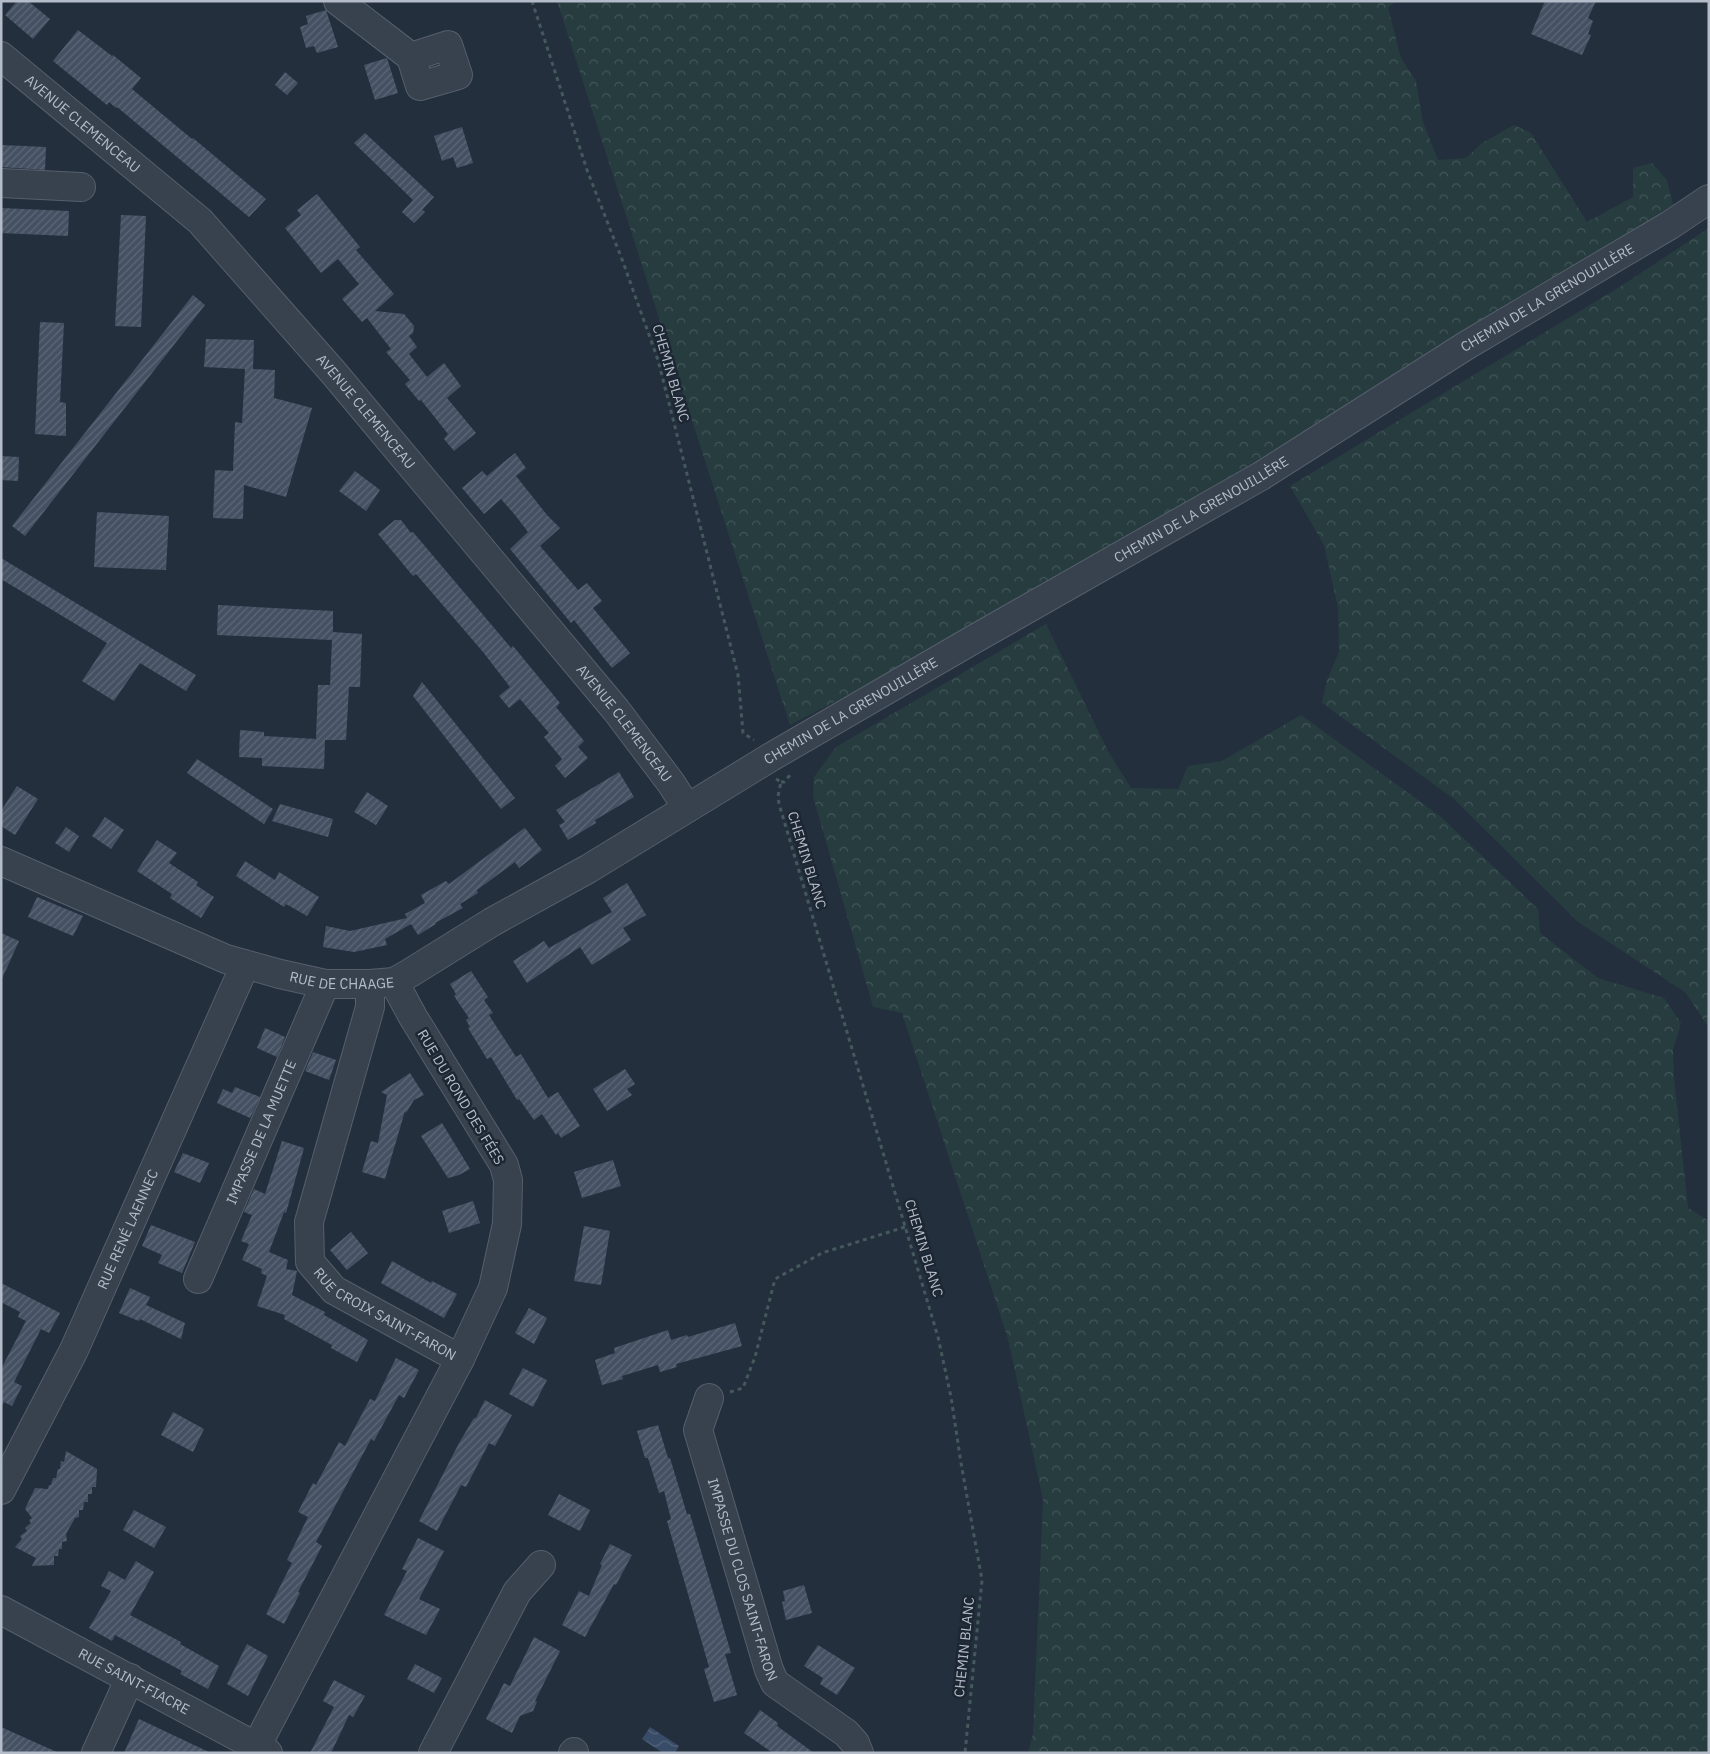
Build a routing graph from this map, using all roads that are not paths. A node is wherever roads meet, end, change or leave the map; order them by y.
1 (338, 1) edge
2 (1, 56) edge
3 (411, 57) dead end
4 (1, 183) edge
5 (81, 187) dead end
6 (1709, 199) edge
7 (687, 808) junction
8 (1, 861) edge
9 (245, 965) junction
10 (382, 983) junction
11 (325, 984) junction
12 (198, 1279) dead end
13 (460, 1359) junction
14 (709, 1398) road end
15 (1, 1490) edge
16 (541, 1565) dead end
17 (1, 1610) edge
18 (130, 1678) junction
19 (262, 1750) edge
20 (96, 1753) edge
21 (433, 1753) edge
22 (859, 1753) edge

1 - 3 street
2 - 7 street, AVENUE CLEMENCEAU
4 - 5 street
6 - 7 street, CHEMIN DE LA GRENOUILLÈRE
7 - 10 street, RUE DE CHAAGE
8 - 9 street, RUE DE CHAAGE
9 - 11 street, RUE DE CHAAGE
9 - 15 street, RUE RENÉ LAENNEC
10 - 11 street, RUE DE CHAAGE
10 - 13 street, RUE DU ROND DES FÉES
10 - 13 street, RUE CROIX SAINT-FARON
11 - 12 street, IMPASSE DE LA MUETTE
13 - 19 street, RUE CROIX SAINT-FARON
14 - 22 street, IMPASSE DU CLOS SAINT-FARON
16 - 21 street
17 - 18 street, RUE SAINT-FIACRE
18 - 19 street, RUE SAINT-FIACRE
18 - 20 street

